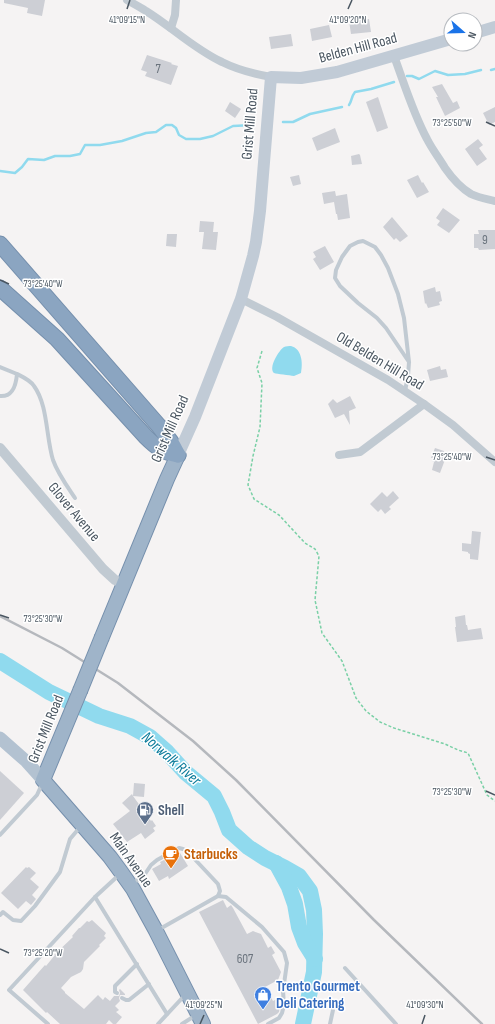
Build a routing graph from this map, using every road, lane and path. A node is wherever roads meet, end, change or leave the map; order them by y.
1 (128, 0) edge
2 (176, 0) edge
3 (495, 27) edge
4 (170, 28) junction
5 (483, 31) edge
6 (443, 41) edge
7 (394, 56) junction
8 (271, 77) junction
9 (495, 201) edge
10 (0, 244) edge
11 (0, 288) edge
12 (241, 299) junction
13 (262, 351) dead end
14 (409, 362) junction
15 (0, 367) edge
16 (16, 374) junction
17 (405, 391) junction
18 (0, 396) edge
19 (424, 404) junction
20 (2, 451) edge
21 (178, 454) junction
22 (339, 455) dead end
23 (495, 462) edge
24 (75, 498) dead end
25 (124, 584) junction
26 (0, 738) edge
27 (43, 780) junction
28 (495, 801) edge
29 (82, 824) junction
30 (0, 835) edge
31 (121, 872) junction
32 (130, 885) junction
33 (218, 896) junction
34 (95, 897) junction
35 (0, 915) edge
36 (156, 931) junction
37 (137, 964) junction
38 (346, 968) dead end
39 (149, 984) junction
40 (116, 993) dead end
41 (187, 993) junction
42 (122, 998) dead end
43 (333, 1010) dead end
44 (167, 1014) junction
45 (200, 1019) edge
46 (48, 1024) edge
47 (158, 1024) edge
48 (182, 1024) edge
49 (268, 1024) edge
50 (330, 1024) edge
51 (396, 1024) edge

1 - 4 street
2 - 4 street
3 - 5 main road
4 - 8 street
6 - 7 main road, Belden Hill Road
7 - 8 main road, Belden Hill Road
7 - 9 street
8 - 12 main road, Grist Mill Road
10 - 21 highway
11 - 21 highway
12 - 17 street, Old Belden Hill Road
12 - 21 main road, Grist Mill Road
13 - 28 path
14 - 14 lane
14 - 17 lane
15 - 16 lane
16 - 18 lane
16 - 24 lane
17 - 19 street, Old Belden Hill Road
19 - 22 street
19 - 23 street, Old Belden Hill Road
20 - 25 street, Glover Avenue
21 - 25 highway, Grist Mill Road
25 - 27 highway, Grist Mill Road, bridge
26 - 27 main road, Main Avenue
27 - 29 highway, Main Avenue
27 - 30 lane
29 - 31 highway, Main Avenue
29 - 35 lane
31 - 32 highway, Main Avenue
31 - 34 lane
32 - 33 lane
32 - 36 highway, Main Avenue
33 - 36 lane
33 - 49 lane
34 - 37 lane
34 - 46 lane
36 - 41 highway, Main Avenue
37 - 39 lane
37 - 40 lane
38 - 51 lane
39 - 42 lane
39 - 44 lane
41 - 44 lane
41 - 45 highway, Main Avenue
43 - 50 lane
44 - 47 lane
45 - 48 lane

